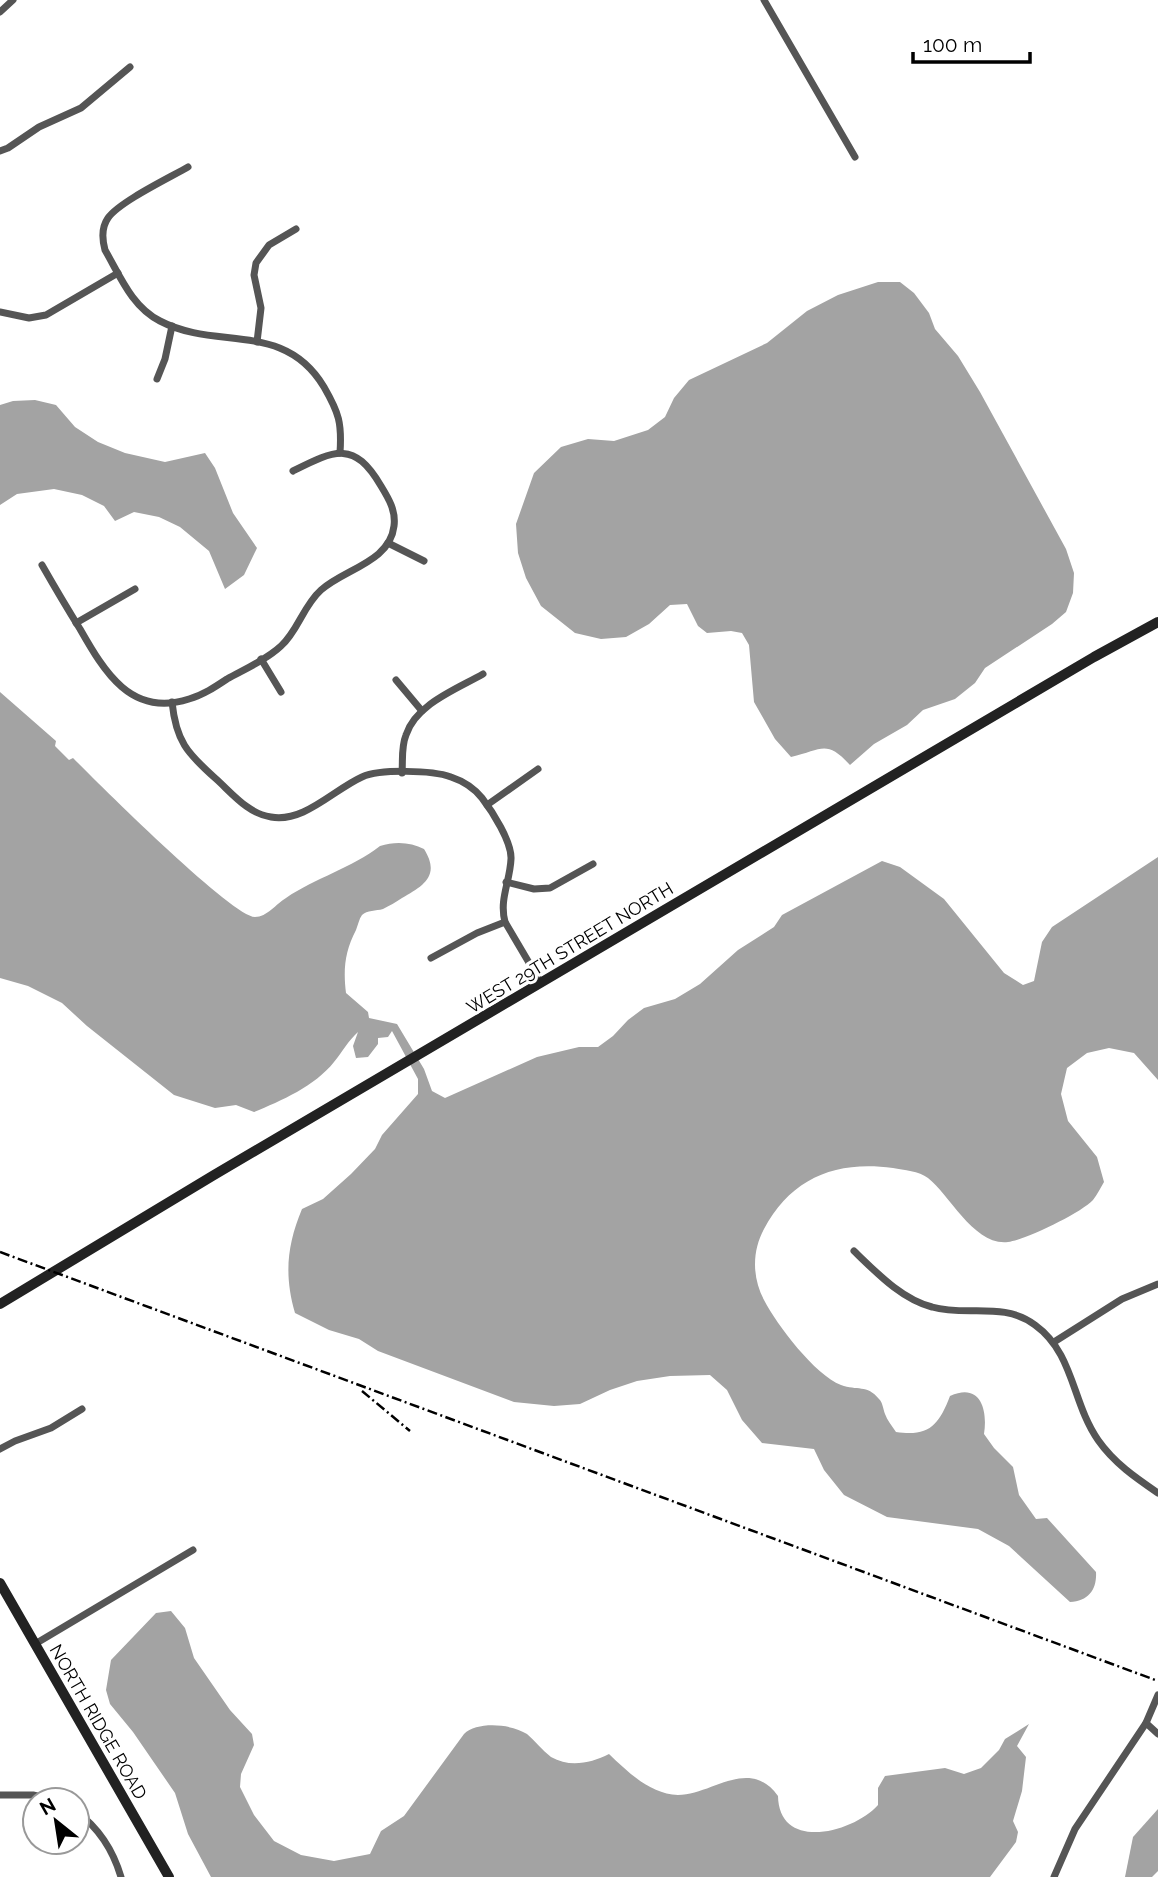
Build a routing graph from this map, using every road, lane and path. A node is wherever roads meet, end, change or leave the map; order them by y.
1 (12, 0) edge
2 (764, 0) edge
3 (0, 12) edge
4 (130, 67) dead end
5 (0, 151) edge
6 (855, 157) dead end
7 (188, 167) dead end
8 (296, 229) dead end
9 (118, 273) junction
10 (0, 312) edge
11 (172, 326) junction
12 (257, 342) junction
13 (157, 379) dead end
14 (340, 453) junction
15 (293, 471) dead end
16 (388, 543) junction
17 (424, 561) dead end
18 (42, 565) dead end
19 (135, 589) dead end
20 (1158, 622) edge
21 (76, 623) junction
22 (261, 659) junction
23 (483, 674) dead end
24 (396, 680) dead end
25 (281, 692) dead end
26 (172, 702) junction
27 (422, 711) junction
28 (538, 769) dead end
29 (402, 773) junction
30 (487, 806) junction
31 (593, 864) dead end
32 (506, 882) junction
33 (505, 922) junction
34 (431, 958) dead end
35 (541, 983) junction
36 (854, 1251) dead end
37 (1158, 1284) edge
38 (0, 1304) edge
39 (1054, 1342) junction
40 (82, 1409) dead end
41 (0, 1449) edge
42 (1158, 1493) edge
43 (193, 1550) dead end
44 (0, 1583) edge
45 (35, 1644) junction
46 (1158, 1695) edge
47 (1146, 1723) junction
48 (1158, 1734) edge
49 (0, 1795) edge
50 (21, 1795) edge
51 (91, 1822) edge
52 (121, 1877) edge
53 (169, 1877) edge
54 (1054, 1877) edge

1 - 3 street
2 - 6 street
4 - 5 street
7 - 9 street
8 - 12 street
9 - 10 street
9 - 11 street
11 - 12 street
11 - 13 street
12 - 14 street
14 - 15 street
14 - 16 street
16 - 17 street
16 - 22 street
18 - 21 street
19 - 21 street
20 - 35 main road, WEST 29TH STREET NORTH
21 - 26 street
22 - 25 street
22 - 26 street
23 - 27 street
24 - 27 street
26 - 29 street
27 - 29 street
28 - 30 street
29 - 30 street
30 - 32 street
31 - 32 street
32 - 33 street
33 - 34 street
33 - 35 street
35 - 38 main road, WEST 29TH STREET NORTH
36 - 39 street
37 - 39 street
39 - 42 street
40 - 41 street
43 - 45 street
44 - 45 main road, NORTH RIDGE ROAD
45 - 53 main road, NORTH RIDGE ROAD
46 - 47 street
47 - 48 street
47 - 54 street
49 - 50 street
51 - 52 street

